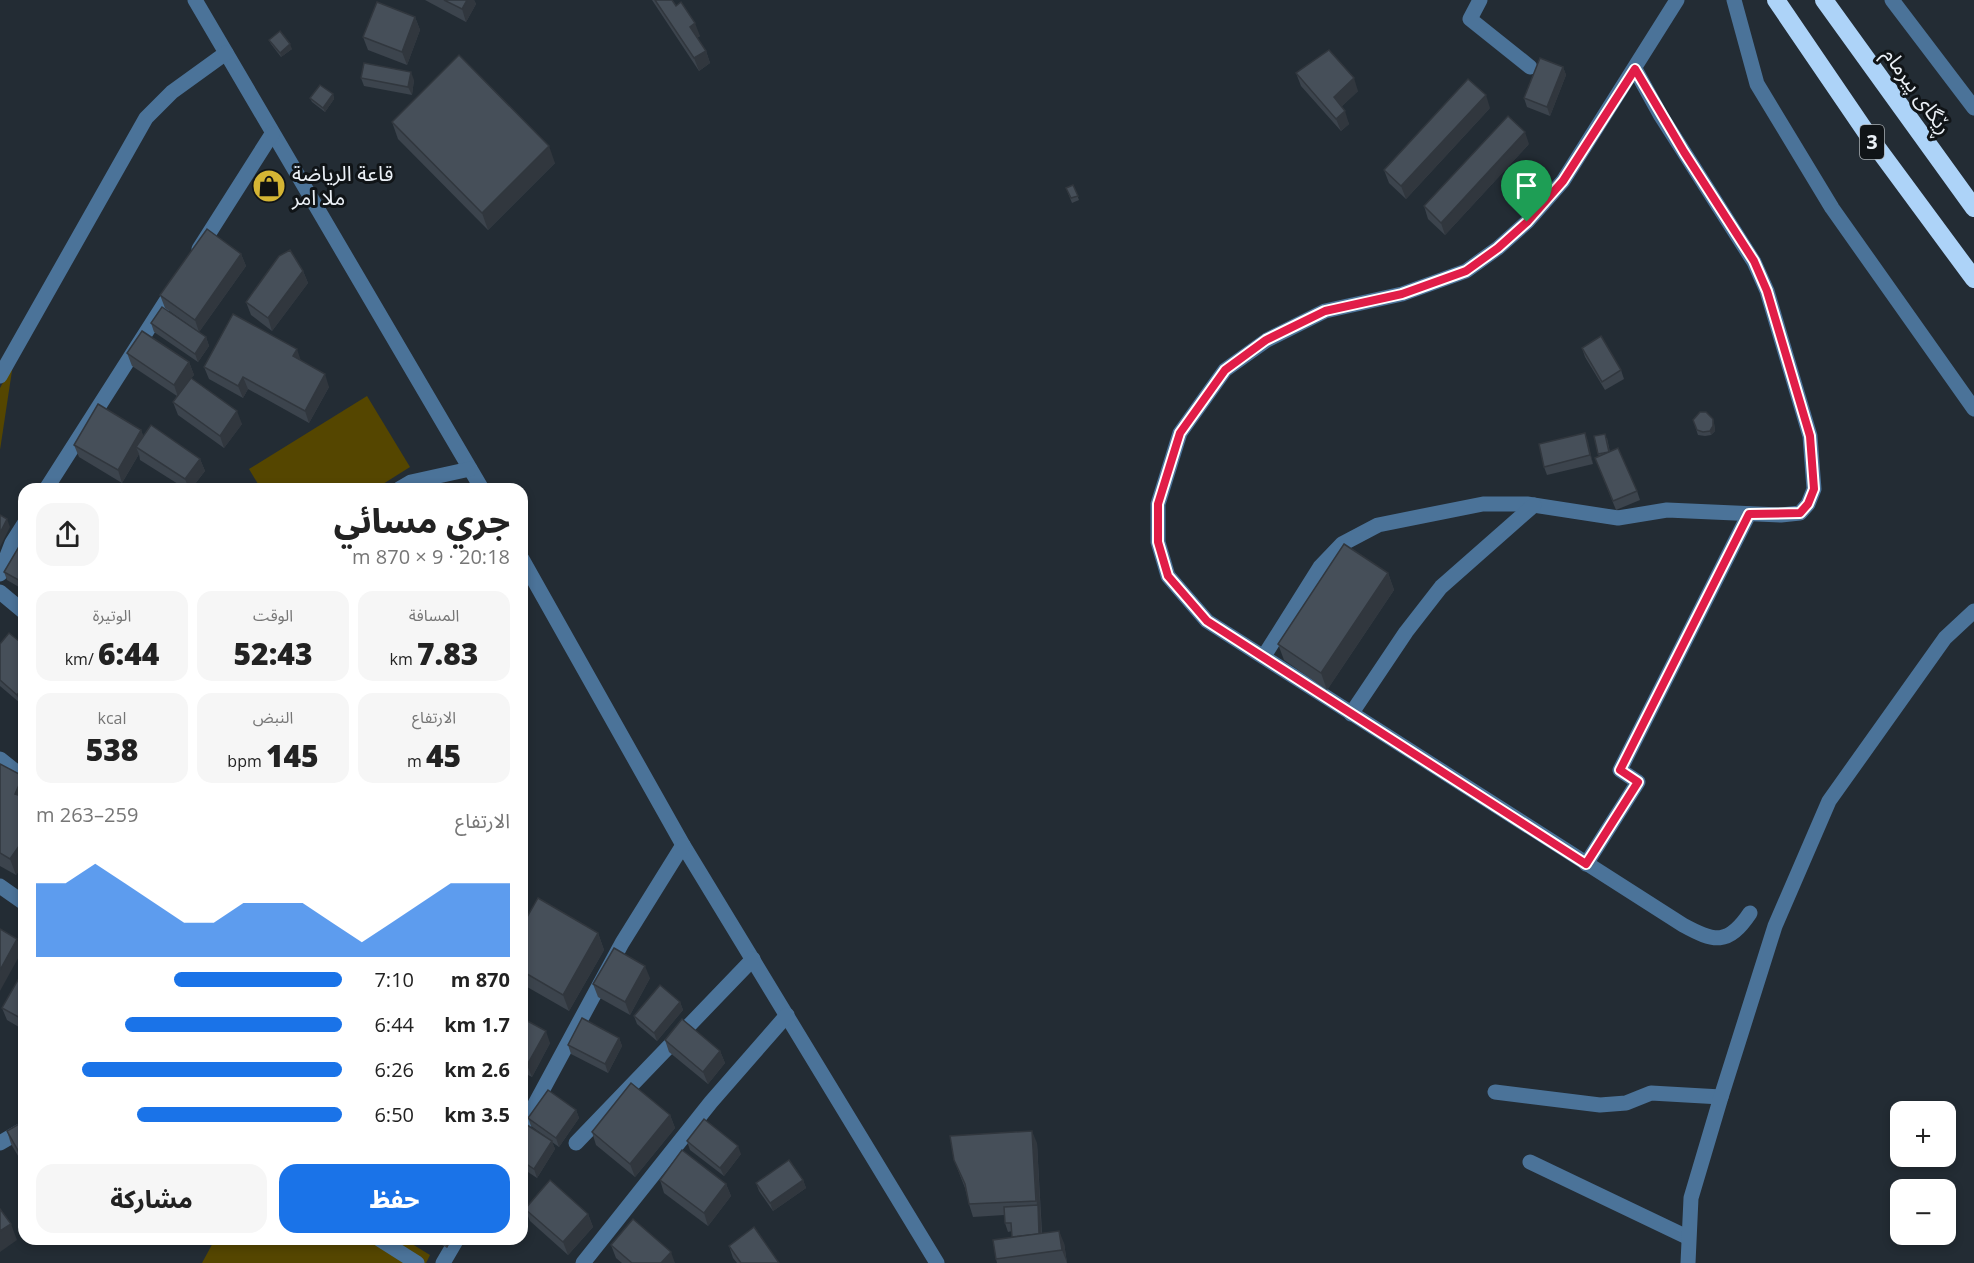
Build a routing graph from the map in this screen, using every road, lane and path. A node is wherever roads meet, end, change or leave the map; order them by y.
1 (195, 0) edge
2 (1480, 0) edge
3 (1677, 0) edge
4 (1734, 0) edge
5 (1776, 0) edge
6 (1824, 0) edge
7 (1892, 0) edge
8 (226, 53) junction
9 (1530, 67) dead end
10 (1635, 69) junction
11 (1974, 108) edge
12 (272, 134) junction
13 (1974, 208) edge
14 (1974, 279) edge
15 (0, 376) edge
16 (1974, 409) edge
17 (470, 469) junction
18 (50, 483) edge
19 (409, 483) edge
20 (478, 483) edge
21 (1534, 505) junction
22 (1749, 514) junction
23 (18, 534) edge
24 (528, 570) edge
25 (0, 574) edge
26 (0, 592) edge
27 (18, 607) edge
28 (1974, 611) edge
29 (1264, 656) junction
30 (1351, 714) junction
31 (0, 759) edge
32 (18, 773) edge
33 (683, 845) junction
34 (1586, 864) junction
35 (0, 886) edge
36 (18, 899) edge
37 (1750, 913) dead end
38 (753, 959) junction
39 (788, 1015) junction
40 (1495, 1092) dead end
41 (1722, 1097) junction
42 (528, 1117) edge
43 (18, 1132) edge
44 (0, 1143) edge
45 (576, 1143) dead end
46 (1530, 1162) dead end
47 (1687, 1238) junction
48 (388, 1245) edge
49 (454, 1245) edge
50 (590, 1261) edge
51 (933, 1262) edge
52 (417, 1263) edge
53 (443, 1263) edge
54 (1688, 1263) edge

1 - 8 street
2 - 9 street
3 - 10 street
4 - 16 street
5 - 14 highway, 3
6 - 13 highway, ڕێگای پیرمام / 3
7 - 11 street
8 - 12 street
8 - 15 street
10 - 22 street
10 - 29 street
12 - 17 street
12 - 18 street
17 - 19 street
17 - 20 street
21 - 22 street
21 - 29 street
21 - 30 street
22 - 34 street
23 - 25 street
24 - 33 street
26 - 27 street
28 - 41 street
29 - 30 street
30 - 34 street
31 - 32 street
33 - 38 street
33 - 42 street
34 - 37 street
35 - 36 street
38 - 39 street
38 - 45 street
39 - 50 street
39 - 51 street
40 - 41 street
41 - 47 street
43 - 44 street
46 - 47 street
47 - 54 street
48 - 52 street
49 - 53 street

